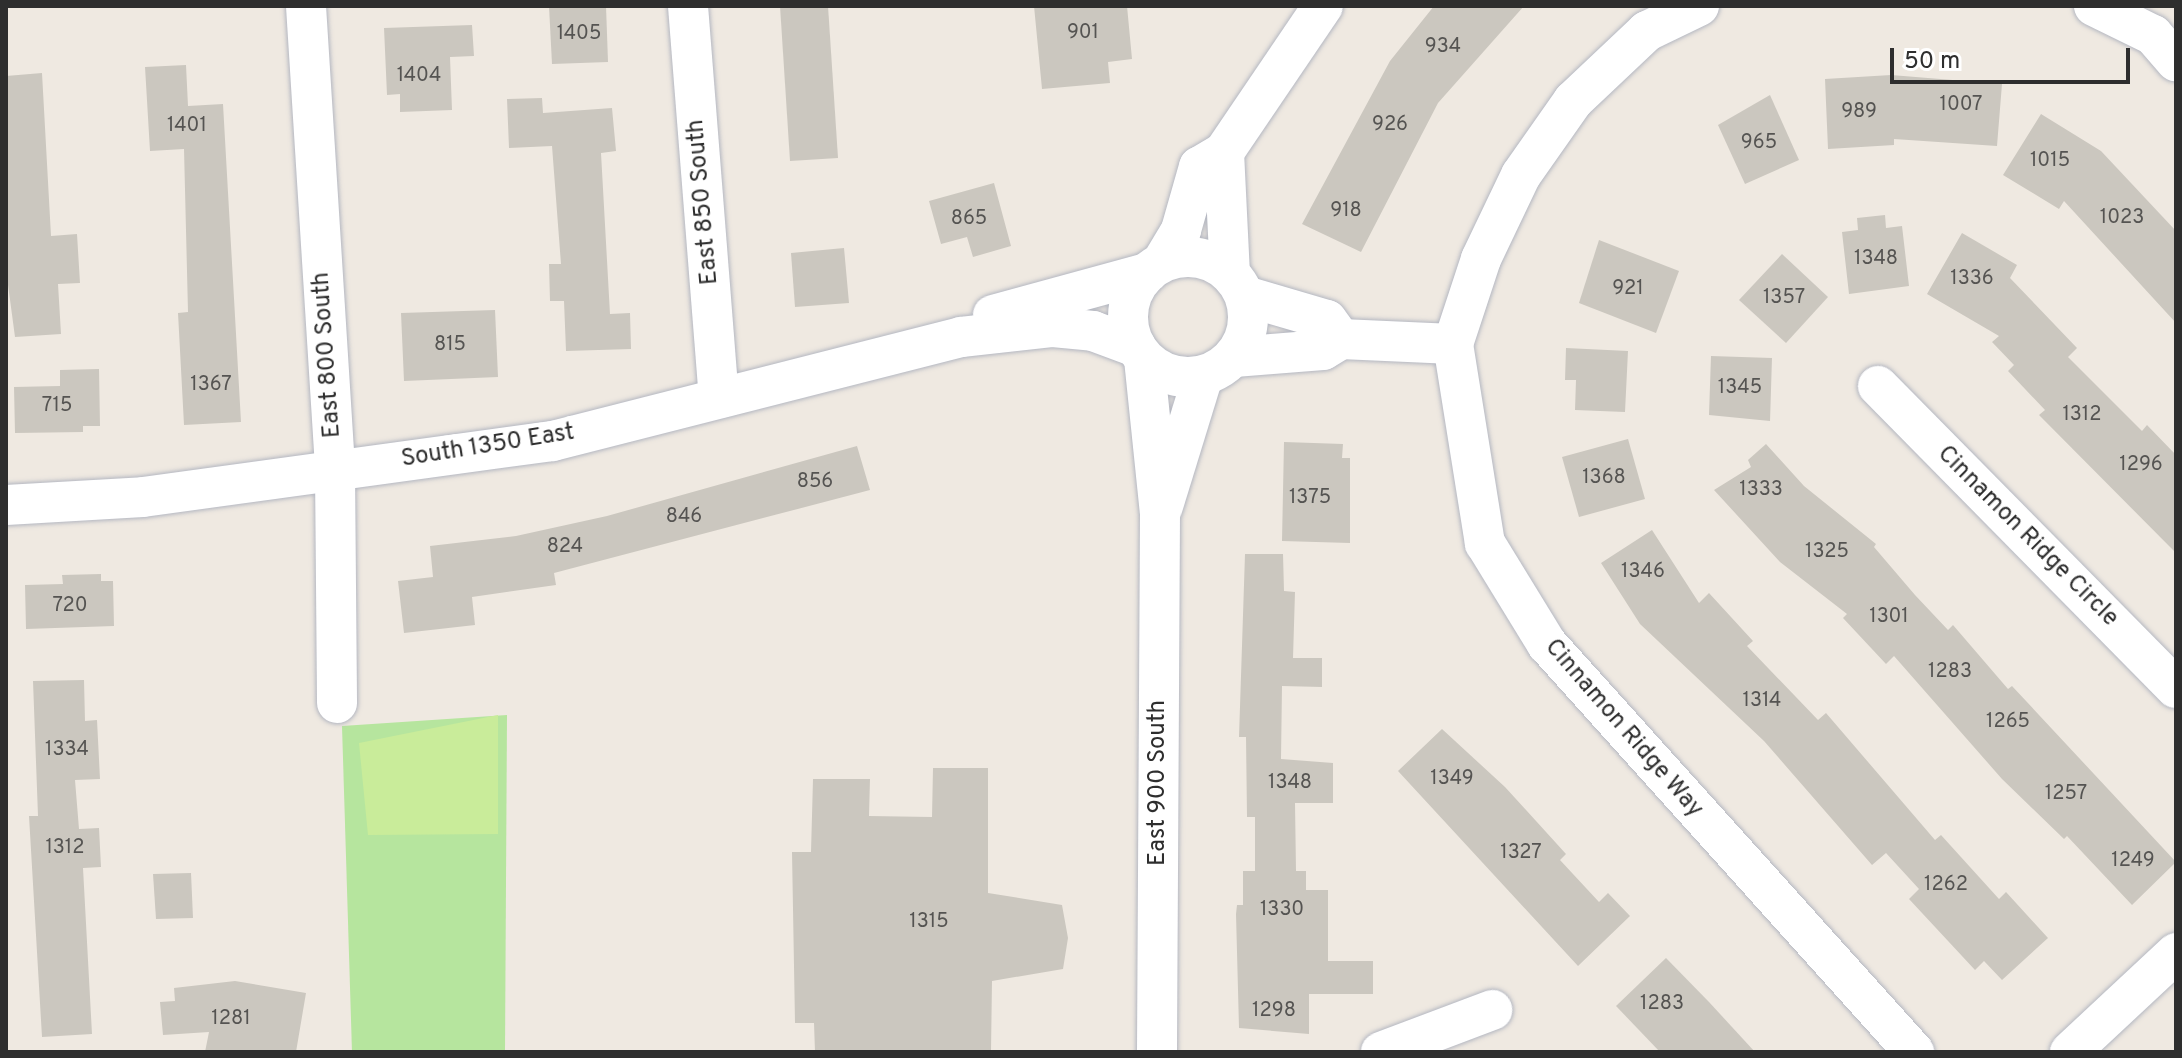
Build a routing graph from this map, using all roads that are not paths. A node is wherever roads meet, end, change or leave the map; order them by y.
1 (306, 6) edge
2 (688, 6) edge
3 (1323, 6) edge
4 (1699, 6) edge
5 (2094, 6) edge
6 (2176, 61) edge
7 (1224, 152) junction
8 (1154, 268) junction
9 (1238, 285) junction
10 (961, 337) junction
11 (1341, 339) junction
12 (1453, 344) junction
13 (1140, 353) junction
14 (1219, 367) junction
15 (1878, 386) dead end
16 (719, 398) junction
17 (335, 470) junction
18 (6, 505) edge
19 (1160, 514) junction
20 (2176, 688) edge
21 (337, 703) dead end
22 (2176, 953) edge
23 (1492, 1010) dead end
24 (1157, 1052) edge
25 (1381, 1052) edge
26 (1914, 1052) edge
27 (2070, 1052) edge

1 - 17 street, East 800 South
2 - 16 street, East 850 South
3 - 7 street
4 - 12 street
5 - 6 street
7 - 8 street
7 - 9 street
8 - 9 street
8 - 10 street, South 1350 East
8 - 13 street
9 - 11 street
9 - 14 street
10 - 13 street, South 1350 East
10 - 16 street, South 1350 East
11 - 12 street
11 - 14 street
12 - 26 street, Cinnamon Ridge Way
13 - 14 street
13 - 19 street, East 900 South
14 - 19 street, East 900 South
15 - 20 street, Cinnamon Ridge Circle
16 - 17 street, South 1350 East
17 - 18 street, South 1350 East
17 - 21 street, East 800 South
19 - 24 street, East 900 South
22 - 27 street
23 - 25 street

